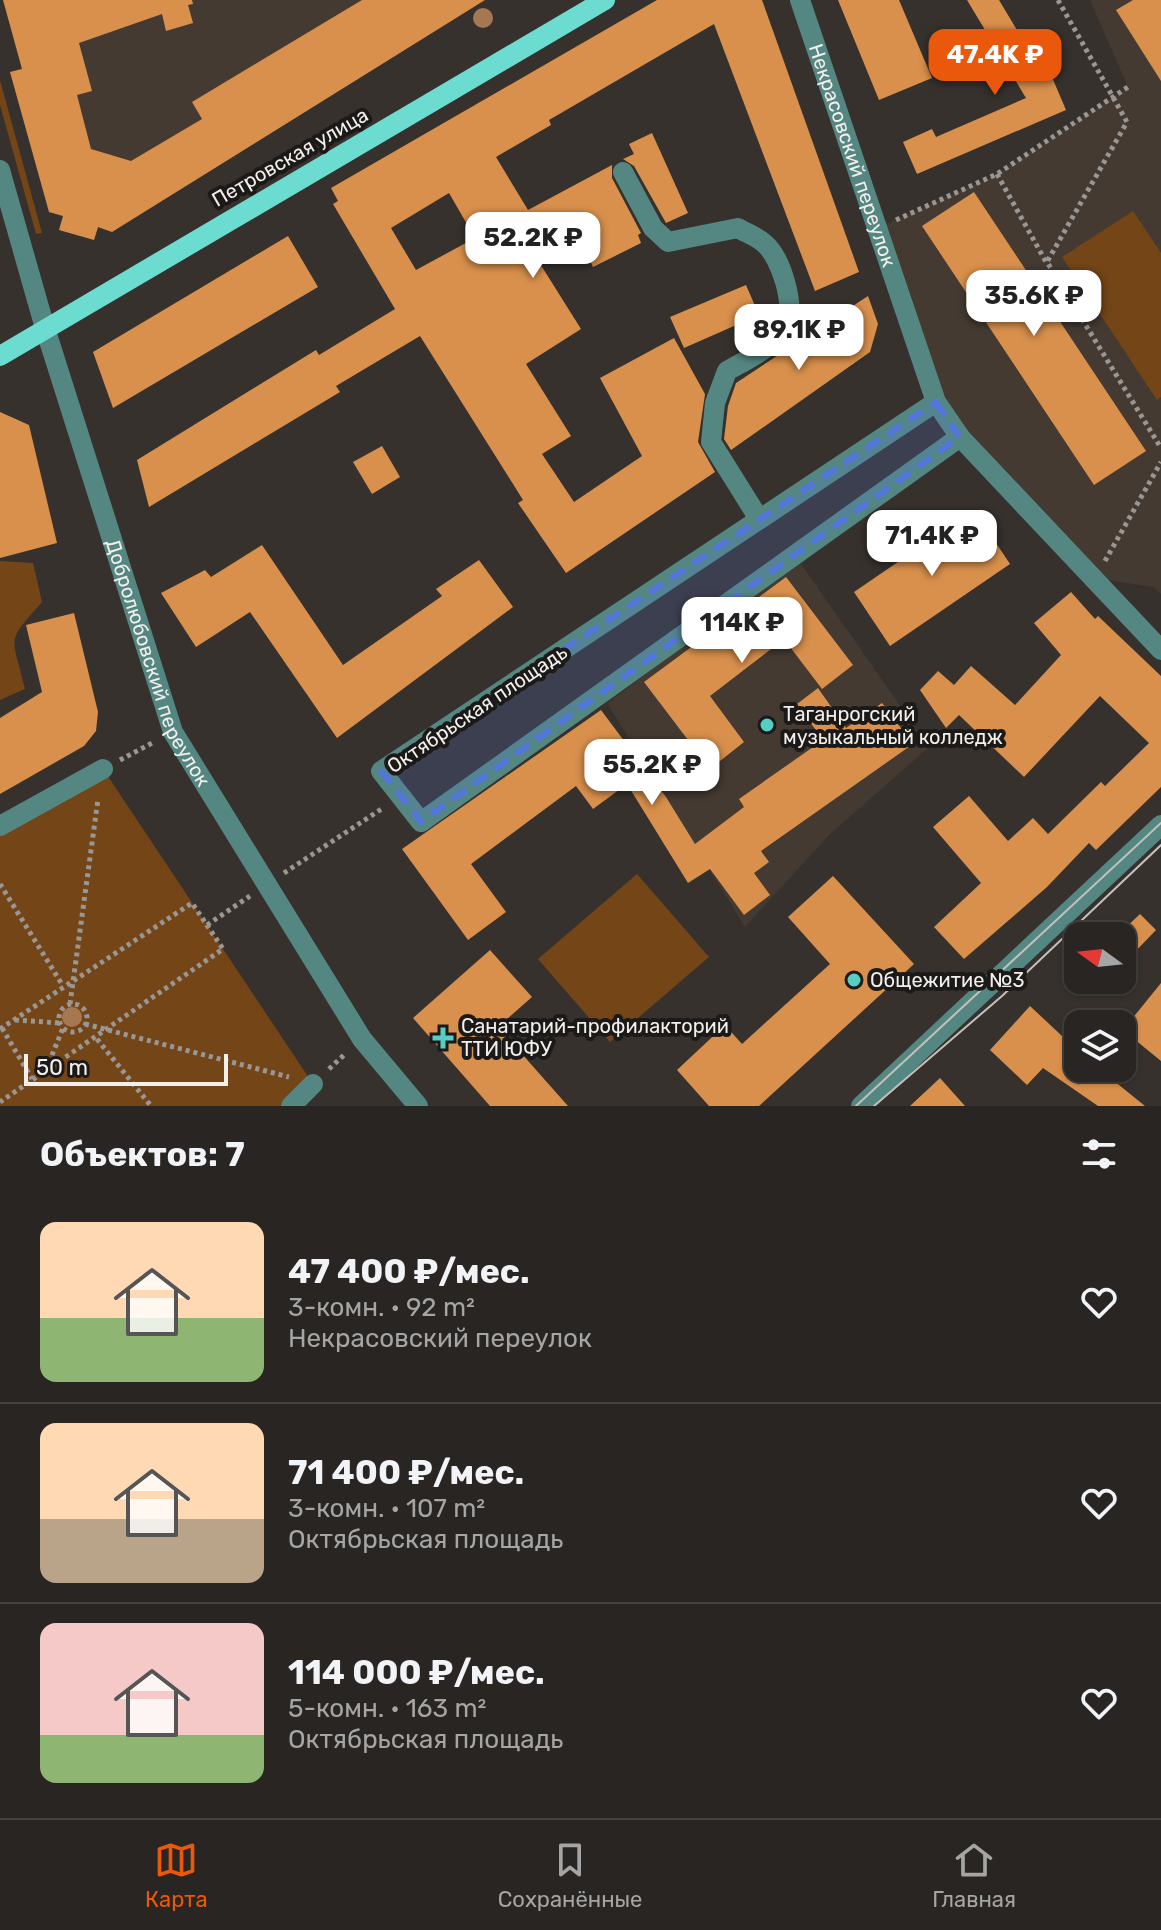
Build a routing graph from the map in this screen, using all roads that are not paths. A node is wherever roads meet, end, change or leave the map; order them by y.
1 (605, 0) edge
2 (800, 0) edge
3 (0, 170) edge
4 (623, 172) dead end
5 (45, 328) junction
6 (0, 356) edge
7 (936, 402) junction
8 (960, 437) junction
9 (759, 519) junction
10 (1161, 650) edge
11 (103, 769) road end
12 (1161, 825) edge
13 (0, 826) edge
14 (313, 1084) road end
15 (867, 1104) edge
16 (291, 1106) edge
17 (418, 1106) edge

1 - 5 main road, Петровская улица
2 - 7 street, Некрасовский переулок
3 - 5 street, Добролюбовский переулок
4 - 9 street
5 - 6 main road, Петровская улица
5 - 17 street, Добролюбовский переулок
7 - 8 street, Некрасовский переулок
7 - 9 street, Октябрьская площадь
8 - 9 street, Октябрьская площадь
8 - 10 street, Некрасовский переулок
11 - 13 street
12 - 15 street
14 - 16 street

